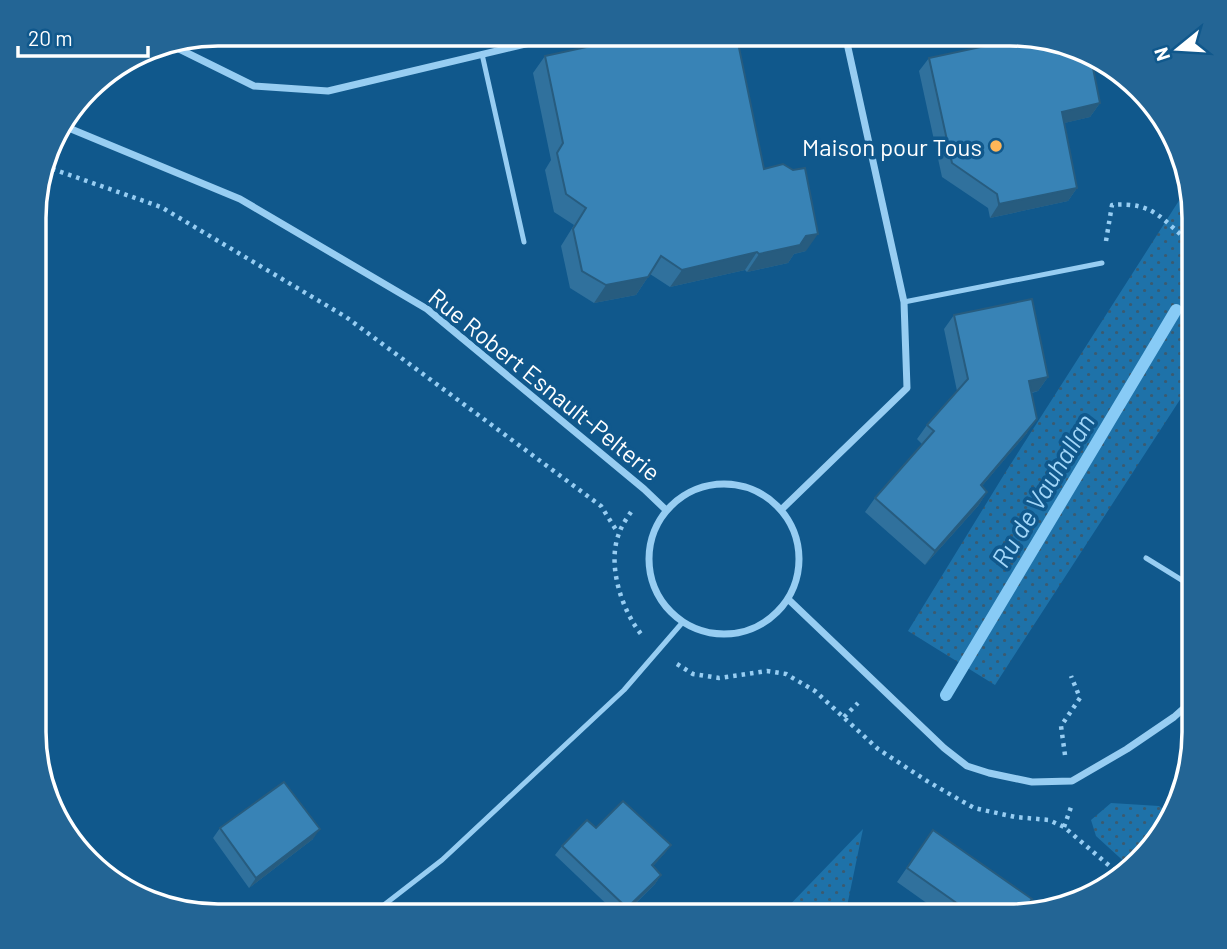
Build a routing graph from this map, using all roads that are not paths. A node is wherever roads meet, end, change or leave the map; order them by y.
1 (516, 46) edge
2 (848, 46) edge
3 (180, 50) edge
4 (482, 54) junction
5 (70, 129) edge
6 (524, 242) dead end
7 (1102, 262) road end
8 (904, 302) junction
9 (782, 509) junction
10 (666, 510) junction
11 (1146, 558) dead end
12 (1181, 579) edge
13 (788, 599) junction
14 (682, 623) junction
15 (1181, 710) edge
16 (386, 903) edge

1 - 4 street
2 - 8 street
3 - 4 street
4 - 6 lane
5 - 10 street, Rue Robert Esnault-Pelterie
7 - 8 lane
8 - 9 street
9 - 10 street
9 - 13 street
10 - 14 street
11 - 12 lane
13 - 14 street
13 - 15 street
14 - 16 lane

